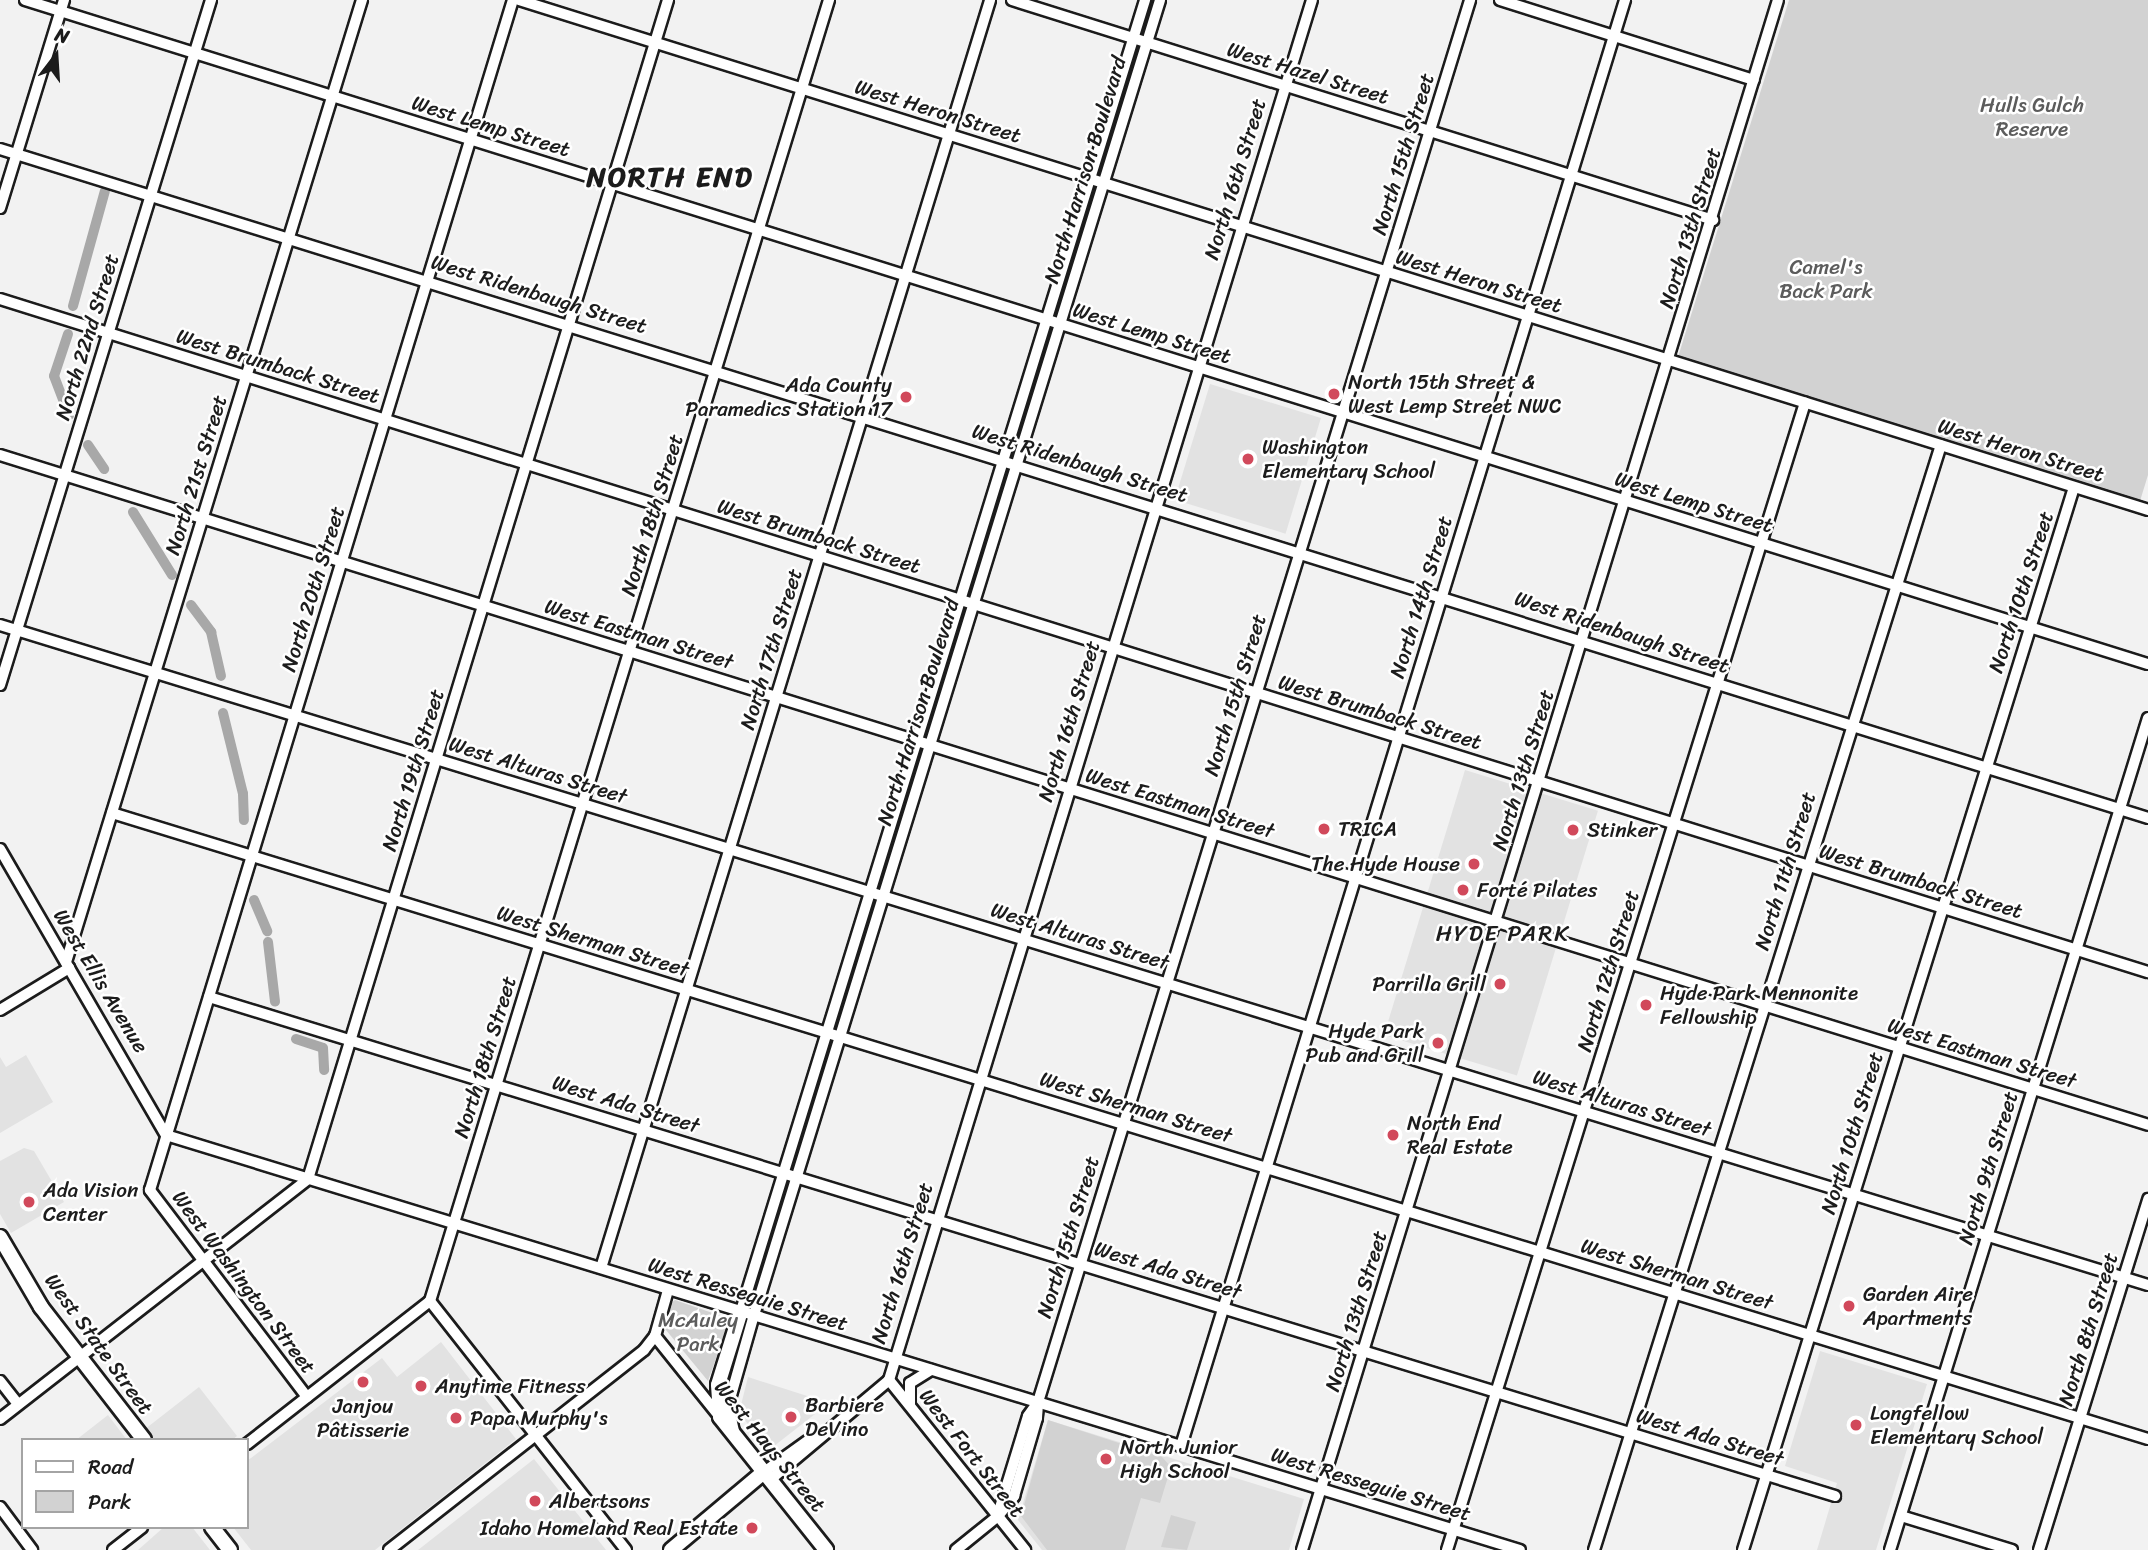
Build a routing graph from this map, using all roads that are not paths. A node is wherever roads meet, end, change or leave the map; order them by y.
1 (25, 0) edge
2 (211, 0) edge
3 (362, 0) edge
4 (513, 0) edge
5 (519, 0) edge
6 (668, 0) edge
7 (829, 0) edge
8 (990, 0) edge
9 (1012, 0) edge
10 (1145, 0) edge
11 (1160, 0) edge
12 (1312, 0) edge
13 (1470, 0) edge
14 (1500, 0) edge
15 (1625, 0) edge
16 (1779, 0) edge
17 (63, 6) edge
18 (1614, 36) junction
19 (1133, 38) junction
20 (1147, 42) junction
21 (655, 43) junction
22 (195, 53) junction
23 (1754, 80) junction
24 (1286, 86) junction
25 (801, 88) junction
26 (332, 96) junction
27 (1430, 131) junction
28 (950, 135) junction
29 (470, 139) junction
30 (0, 149) edge
31 (17, 154) junction
32 (1571, 175) junction
33 (1090, 179) junction
34 (1103, 183) junction
35 (614, 184) junction
36 (151, 195) junction
37 (0, 208) edge
38 (1713, 219) junction
39 (1243, 227) junction
40 (760, 230) junction
41 (289, 237) junction
42 (1387, 272) junction
43 (906, 276) junction
44 (428, 280) junction
45 (0, 299) edge
46 (1528, 316) junction
47 (1046, 319) junction
48 (571, 324) junction
49 (1060, 324) junction
50 (108, 333) junction
51 (1671, 361) junction
52 (1199, 368) junction
53 (717, 369) junction
54 (246, 377) junction
55 (1805, 403) junction
56 (1342, 412) junction
57 (863, 415) junction
58 (385, 420) junction
59 (1941, 445) junction
60 (0, 455) edge
61 (1485, 457) junction
62 (1004, 459) junction
63 (1017, 463) junction
64 (527, 465) junction
65 (65, 476) junction
66 (2074, 487) junction
67 (1626, 501) junction
68 (1156, 507) junction
69 (2148, 510) edge
70 (673, 511) junction
71 (202, 519) junction
72 (1761, 543) junction
73 (1299, 551) junction
74 (820, 557) junction
75 (341, 562) junction
76 (1894, 585) junction
77 (1442, 596) junction
78 (959, 600) junction
79 (972, 605) junction
80 (484, 606) junction
81 (0, 625) edge
82 (2030, 627) junction
83 (17, 630) junction
84 (1584, 640) junction
85 (1113, 649) junction
86 (630, 652) junction
87 (2148, 664) edge
88 (155, 673) junction
89 (1717, 683) junction
90 (0, 685) edge
91 (1256, 693) junction
92 (776, 698) junction
93 (295, 715) junction
94 (2148, 718) edge
95 (1851, 725) junction
96 (1398, 738) junction
97 (916, 741) junction
98 (930, 745) junction
99 (436, 759) junction
100 (1986, 767) junction
101 (1539, 782) junction
102 (1070, 789) junction
103 (583, 804) junction
104 (2120, 809) junction
105 (111, 813) junction
106 (2148, 818) edge
107 (1674, 824) junction
108 (1213, 834) junction
109 (0, 849) edge
110 (730, 849) junction
111 (251, 856) junction
112 (1807, 866) junction
113 (1355, 878) junction
114 (870, 892) junction
115 (883, 897) junction
116 (393, 900) junction
117 (1942, 908) junction
118 (1495, 920) junction
119 (1024, 939) junction
120 (540, 945) junction
121 (2076, 950) junction
122 (1630, 964) junction
123 (67, 965) junction
124 (2148, 972) edge
125 (1166, 983) junction
126 (687, 990) junction
127 (209, 997) junction
128 (1763, 1005) junction
129 (0, 1010) edge
130 (1309, 1027) junction
131 (827, 1032) junction
132 (841, 1037) junction
133 (350, 1040) junction
134 (1899, 1047) junction
135 (1450, 1070) junction
136 (980, 1080) junction
137 (497, 1085) junction
138 (2033, 1089) junction
139 (1584, 1112) junction
140 (1124, 1124) junction
141 (2148, 1125) edge
142 (644, 1130) junction
143 (166, 1135) junction
144 (1717, 1153) junction
145 (1266, 1167) junction
146 (784, 1172) junction
147 (797, 1177) junction
148 (308, 1179) junction
149 (150, 1190) joint
150 (1853, 1194) junction
151 (2148, 1199) edge
152 (1407, 1211) junction
153 (937, 1220) junction
154 (454, 1223) junction
155 (1988, 1236) junction
156 (0, 1237) edge
157 (1540, 1252) junction
158 (204, 1259) junction
159 (1080, 1264) junction
160 (601, 1268) junction
161 (2124, 1277) junction
162 (2148, 1285) edge
163 (668, 1290) junction
164 (1673, 1293) junction
165 (430, 1301) junction
166 (1223, 1307) junction
167 (748, 1313) junction
168 (1810, 1335) junction
169 (655, 1336) junction
170 (1363, 1351) junction
171 (79, 1357) junction
172 (895, 1358) junction
173 (931, 1370) junction
174 (1944, 1376) junction
175 (889, 1380) junction
176 (0, 1381) edge
177 (1496, 1392) junction
178 (307, 1397) junction
179 (1038, 1402) junction
180 (18, 1404) junction
181 (911, 1406) junction
182 (720, 1417) junction
183 (2080, 1418) junction
184 (0, 1419) edge
185 (1630, 1433) junction
186 (536, 1435) junction
187 (736, 1437) junction
188 (142, 1438) edge
189 (2148, 1439) edge
190 (248, 1443) edge
191 (1181, 1446) junction
192 (1766, 1475) junction
193 (767, 1476) junction
194 (1321, 1489) junction
195 (1835, 1496) dead end
196 (0, 1507) edge
197 (998, 1516) junction
198 (1901, 1516) junction
199 (139, 1529) edge
200 (214, 1529) edge
201 (1453, 1530) junction
202 (32, 1550) edge
203 (113, 1550) edge
204 (230, 1550) edge
205 (389, 1550) edge
206 (626, 1550) edge
207 (671, 1550) edge
208 (826, 1550) edge
209 (956, 1550) edge
210 (1025, 1550) edge
211 (1301, 1550) edge
212 (1447, 1550) edge
213 (1520, 1550) edge
214 (1594, 1550) edge
215 (1743, 1550) edge
216 (1890, 1550) edge
217 (2012, 1550) edge
218 (2039, 1550) edge

1 - 17 street, West Lemp Street
2 - 22 street, North 22nd Street
3 - 26 street, North 21st Street
4 - 29 street, North 20th Street
5 - 21 street, West Heron Street
6 - 21 street, North 19th Street
7 - 25 street, North 18th Street
8 - 28 street, North 17th Street
9 - 19 street, West Hazel Street
10 - 19 street, North Harrison Boulevard
11 - 20 street, North Harrison Boulevard
12 - 24 street, North 16th Street
13 - 27 street, North 15th Street
14 - 18 street
15 - 18 street, North 14th Street
16 - 23 street, North 13th Street
17 - 22 street, West Lemp Street
17 - 31 street
18 - 23 street
18 - 32 street, North 14th Street
19 - 20 street, West Hazel Street
19 - 33 street, North Harrison Boulevard
20 - 24 street, West Hazel Street
20 - 34 street, North Harrison Boulevard
21 - 25 street, West Heron Street
21 - 35 street, North 19th Street
22 - 26 street, West Lemp Street
22 - 36 street, North 22nd Street
23 - 38 street, North 13th Street
24 - 27 street, West Hazel Street
24 - 39 street, North 16th Street
25 - 28 street, West Heron Street
25 - 40 street, North 18th Street
26 - 29 street, West Lemp Street
26 - 41 street, North 21st Street
27 - 32 street, West Hazel Street
27 - 42 street, North 15th Street
28 - 33 street, West Heron Street
28 - 43 street, North 17th Street
29 - 35 street, West Lemp Street
29 - 44 street, North 20th Street
30 - 31 street, West Ridenbaugh Street
31 - 36 street, West Ridenbaugh Street
31 - 37 street
32 - 38 street, West Hazel Street
32 - 46 street, North 14th Street
33 - 34 street, West Heron Street
33 - 47 street, North Harrison Boulevard
34 - 39 street, West Heron Street
34 - 49 street, North Harrison Boulevard
35 - 40 street, West Lemp Street
35 - 48 street, North 19th Street
36 - 41 street, West Ridenbaugh Street
36 - 50 street, North 22nd Street
38 - 51 street, North 13th Street
39 - 42 street, West Heron Street
39 - 52 street, North 16th Street
40 - 43 street, West Lemp Street
40 - 53 street, North 18th Street
41 - 44 street, West Ridenbaugh Street
41 - 54 street, North 21st Street
42 - 46 street, West Heron Street
42 - 56 street, North 15th Street
43 - 47 street, West Lemp Street
43 - 57 street, North 17th Street
44 - 48 street, West Ridenbaugh Street
44 - 58 street, North 20th Street
45 - 50 street, West Brumback Street
46 - 51 street, West Heron Street
46 - 61 street, North 14th Street
47 - 49 street, West Lemp Street
47 - 62 street, North Harrison Boulevard
48 - 53 street, West Ridenbaugh Street
48 - 64 street, North 19th Street
49 - 52 street, West Lemp Street
49 - 63 street, North Harrison Boulevard
50 - 54 street, West Brumback Street
50 - 65 street, North 22nd Street
51 - 55 street, West Heron Street
51 - 67 street, North 13th Street
52 - 56 street, West Lemp Street
52 - 68 street, North 16th Street
53 - 57 street, West Ridenbaugh Street
53 - 70 street, North 18th Street
54 - 58 street, West Brumback Street
54 - 71 street, North 21st Street
55 - 59 street, West Heron Street
55 - 72 street, North 12th Street
56 - 61 street, West Lemp Street
56 - 73 street, North 15th Street
57 - 62 street, West Ridenbaugh Street
57 - 74 street, North 17th Street
58 - 64 street, West Brumback Street
58 - 75 street, North 20th Street
59 - 66 street, West Heron Street
59 - 76 street, North 11th Street
60 - 65 street, West Eastman Street
61 - 67 street, West Lemp Street
61 - 77 street, North 14th Street
62 - 63 street, West Ridenbaugh Street
62 - 78 street, North Harrison Boulevard
63 - 68 street, West Ridenbaugh Street
63 - 79 street, North Harrison Boulevard
64 - 70 street, West Brumback Street
64 - 80 street, North 19th Street
65 - 71 street, West Eastman Street
65 - 83 street, North 22nd Street
66 - 69 street, West Heron Street
66 - 82 street, North 10th Street
67 - 72 street, West Lemp Street
67 - 84 street, North 13th Street
68 - 73 street, West Ridenbaugh Street
68 - 85 street, North 16th Street
70 - 74 street, West Brumback Street
70 - 86 street, North 18th Street
71 - 75 street, West Eastman Street
71 - 88 street, North 21st Street
72 - 76 street, West Lemp Street
72 - 89 street, North 12th Street
73 - 77 street, West Ridenbaugh Street
73 - 91 street, North 15th Street
74 - 78 street, West Brumback Street
74 - 92 street, North 17th Street
75 - 80 street, West Eastman Street
75 - 93 street, North 20th Street
76 - 82 street, West Lemp Street
76 - 95 street, North 11th Street
77 - 84 street, West Ridenbaugh Street
77 - 96 street, North 14th Street
78 - 79 street, West Brumback Street
78 - 97 street, North Harrison Boulevard
79 - 85 street, West Brumback Street
79 - 98 street, North Harrison Boulevard
80 - 86 street, West Eastman Street
80 - 99 street, North 19th Street
81 - 83 street, West Alturas Street
82 - 87 street, West Lemp Street
82 - 100 street, North 10th Street
83 - 88 street, West Alturas Street
83 - 90 street, North 22nd Street
84 - 89 street, West Ridenbaugh Street
84 - 101 street, North 13th Street
85 - 91 street, West Brumback Street
85 - 102 street, North 16th Street
86 - 92 street, West Eastman Street
86 - 103 street, North 18th Street
88 - 93 street, West Alturas Street
88 - 105 street, North 21st Street
89 - 95 street, West Ridenbaugh Street
89 - 107 street, North 12th Street
91 - 96 street, West Brumback Street
91 - 108 street, North 15th Street
92 - 97 street, West Eastman Street
92 - 110 street, North 17th Street
93 - 99 street, West Alturas Street
93 - 111 street, North 20th Street
94 - 104 street, North 9th Street
95 - 100 street, West Ridenbaugh Street
95 - 112 street, North 11th Street
96 - 101 street, West Brumback Street
96 - 113 street, North 14th Street
97 - 98 street, West Eastman Street
97 - 114 street, North Harrison Boulevard
98 - 102 street, West Eastman Street
98 - 115 street, North Harrison Boulevard
99 - 103 street, West Alturas Street
99 - 116 street, North 19th Street
100 - 104 street, West Ridenbaugh Street
100 - 117 street, North 10th Street
101 - 107 street, West Brumback Street
101 - 118 street, North 13th Street
102 - 108 street, West Eastman Street
102 - 119 street, North 16th Street
103 - 110 street, West Alturas Street
103 - 120 street, North 18th Street
104 - 106 street, West Ridenbaugh Street
104 - 121 street, North 9th Street
105 - 111 street, West Sherman Street
105 - 123 street, North 21st Street
107 - 112 street, West Brumback Street
107 - 122 street, North 12th Street
108 - 113 street, West Eastman Street
108 - 125 street, North 15th Street
109 - 123 street, West Ellis Avenue
110 - 114 street, West Alturas Street
110 - 126 street, North 17th Street
111 - 116 street, West Sherman Street
111 - 127 street, North 20th Street
112 - 117 street, West Brumback Street
112 - 128 street, North 11th Street
113 - 118 street, West Eastman Street
113 - 130 street, North 14th Street
114 - 115 street, West Alturas Street
114 - 131 street, North Harrison Boulevard
115 - 119 street, West Alturas Street
115 - 132 street, North Harrison Boulevard
116 - 120 street, West Sherman Street
116 - 133 street, North 19th Street
117 - 121 street, West Brumback Street
117 - 134 street, North 10th Street
118 - 122 street, West Eastman Street
118 - 135 street, North 13th Street
119 - 125 street, West Alturas Street
119 - 136 street, North 16th Street
120 - 126 street, West Sherman Street
120 - 137 street, North 18th Street
121 - 124 street, West Brumback Street
121 - 138 street, North 9th Street
122 - 128 street, West Eastman Street
122 - 139 street, North 12th Street
123 - 129 street
123 - 143 street, West Ellis Avenue
125 - 130 street, West Alturas Street
125 - 140 street, North 15th Street
126 - 131 street, West Sherman Street
126 - 142 street, North 17th Street
127 - 133 street, West Ada Street
127 - 143 street, North 20th Street
128 - 134 street, West Eastman Street
128 - 144 street, North 11th Street
130 - 135 street, West Alturas Street
130 - 145 street, North 14th Street
131 - 132 street, West Sherman Street
131 - 146 street, North Harrison Boulevard
132 - 136 street, West Sherman Street
132 - 147 street, North Harrison Boulevard
133 - 137 street, West Ada Street
133 - 148 street, North 19th Street
134 - 138 street, West Eastman Street
134 - 150 street, North 10th Street
135 - 139 street, West Alturas Street
135 - 152 street, North 13th Street
136 - 140 street, West Sherman Street
136 - 153 street, North 16th Street
137 - 142 street, West Ada Street
137 - 154 street, North 18th Street
138 - 141 street, West Eastman Street
138 - 155 street, North 9th Street
139 - 144 street, West Alturas Street
139 - 157 street, North 12th Street
140 - 145 street, West Sherman Street
140 - 159 street, North 15th Street
142 - 146 street, West Ada Street
142 - 160 street, North 17th Street
143 - 148 street, West Resseguie Street
143 - 149 street, North 20th Street
144 - 150 street, West Alturas Street
144 - 164 street, North 11th Street
145 - 152 street, West Sherman Street
145 - 166 street, North 14th Street
146 - 147 street, West Ada Street
146 - 167 street, North Harrison Boulevard
147 - 153 street, West Ada Street
147 - 167 street, North Harrison Boulevard
148 - 154 street, West Resseguie Street
148 - 158 street
149 - 158 street, West Washington Street
150 - 155 street, West Alturas Street
150 - 168 street, North 10th Street
151 - 161 street, North 8th Street
152 - 157 street, West Sherman Street
152 - 170 street, North 13th Street
153 - 159 street, West Ada Street
153 - 172 street, North 16th Street
154 - 160 street, West Resseguie Street
154 - 165 street, North 18th Street
155 - 161 street, West Alturas Street
155 - 174 street, North 9th Street
156 - 171 main road, West State Street
157 - 164 street, West Sherman Street
157 - 177 street, North 12th Street
158 - 171 street
158 - 178 street, West Washington Street
159 - 166 street, West Ada Street
159 - 179 street, North 15th Street
160 - 163 street, West Resseguie Street
161 - 162 street, West Alturas Street
161 - 183 street, North 8th Street
163 - 167 street, West Resseguie Street
163 - 169 street
164 - 168 street, West Sherman Street
164 - 185 street, North 11th Street
165 - 178 street
165 - 186 street
166 - 170 street, West Ada Street
166 - 191 street, North 14th Street
167 - 172 street, West Resseguie Street
167 - 182 main road, North Harrison Boulevard
167 - 187 street, North Harrison Boulevard
168 - 174 street, West Sherman Street
168 - 192 street, North 10th Street
169 - 182 street, West Hays Street
169 - 186 street
170 - 177 street, West Ada Street
170 - 194 street, North 13th Street
171 - 180 street
171 - 188 main road, West State Street
172 - 173 street, West Resseguie Street
172 - 175 street, North 16th Street
173 - 179 street, West Resseguie Street
173 - 181 street
174 - 183 street, West Sherman Street
174 - 198 street, North 9th Street
175 - 181 street, West Fort Street
175 - 193 street
176 - 180 street
177 - 185 street, West Ada Street
177 - 201 street, North 12th Street
178 - 190 street
179 - 191 street, West Resseguie Street
179 - 197 street, North 15th Street
180 - 184 street
181 - 197 street, West Fort Street
182 - 187 main road, West Hays Street
183 - 189 street, West Sherman Street
183 - 218 street, North 8th Street
185 - 192 street, West Ada Street
185 - 214 street, North 11th Street
186 - 205 street
186 - 206 street
187 - 193 main road, West Hays Street
191 - 194 street, West Resseguie Street
192 - 195 street, West Ada Street
192 - 215 street, North 10th Street
193 - 207 main road
193 - 208 main road, West Hays Street
194 - 201 street, West Resseguie Street
194 - 211 street, North 13th Street
196 - 202 street
197 - 209 street
197 - 210 street, West Fort Street
198 - 216 street, North 9th Street
198 - 217 street
199 - 203 street
200 - 204 main road
201 - 212 street, North 12th Street
201 - 213 street, West Resseguie Street

